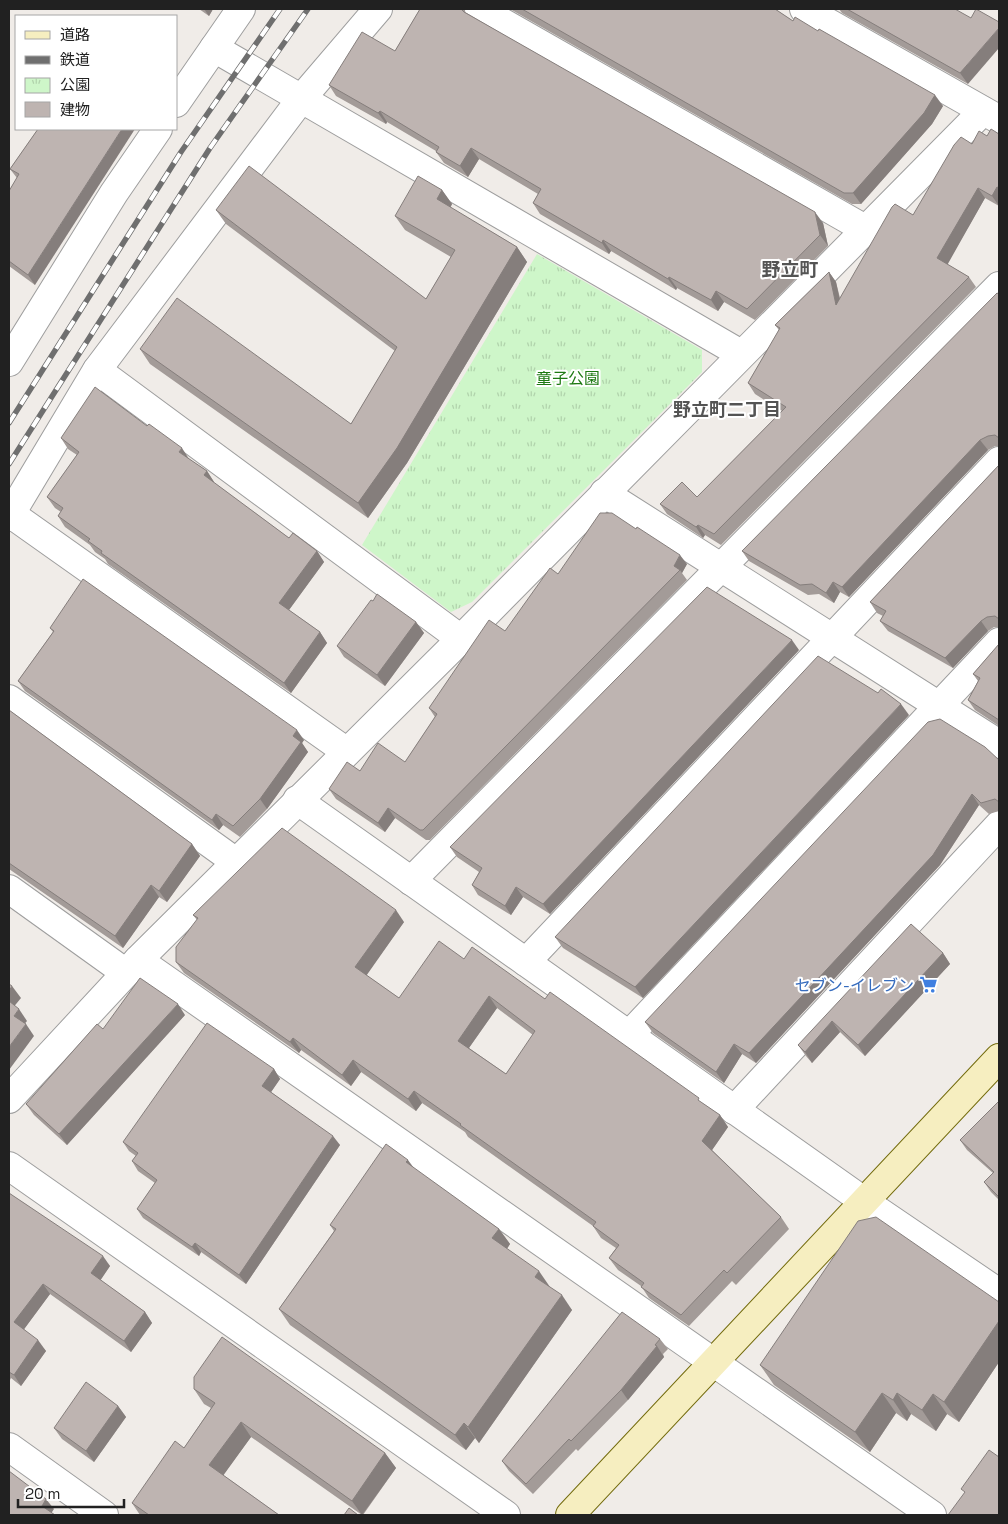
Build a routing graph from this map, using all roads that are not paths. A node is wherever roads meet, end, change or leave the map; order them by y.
1 (241, 9) edge
2 (378, 9) edge
3 (479, 9) edge
4 (804, 9) edge
5 (214, 48) junction
6 (301, 99) junction
7 (178, 100) edge
8 (991, 116) edge
9 (157, 130) edge
10 (866, 229) junction
11 (999, 286) edge
12 (741, 354) junction
13 (9, 362) edge
14 (97, 370) junction
15 (999, 461) edge
16 (604, 494) junction
17 (10, 515) edge
18 (722, 568) junction
19 (832, 638) junction
20 (461, 639) junction
21 (999, 642) edge
22 (9, 699) edge
23 (939, 706) junction
24 (999, 744) edge
25 (347, 752) junction
26 (297, 800) junction
27 (999, 825) edge
28 (236, 862) junction
29 (411, 881) junction
30 (9, 890) edge
31 (526, 962) junction
32 (132, 966) junction
33 (629, 1036) junction
34 (999, 1058) edge
35 (9, 1099) edge
36 (734, 1110) junction
37 (9, 1166) edge
38 (865, 1202) junction
39 (999, 1293) edge
40 (713, 1362) junction
41 (9, 1447) edge
42 (104, 1515) edge
43 (506, 1515) edge
44 (570, 1515) edge
45 (932, 1515) edge

1 - 5 street
2 - 6 street
3 - 10 street
4 - 8 street
5 - 6 street
5 - 7 street
6 - 12 street
6 - 14 street
8 - 10 street
9 - 13 street
10 - 12 street
11 - 18 street
12 - 16 street
14 - 17 street
14 - 20 street
15 - 19 street
16 - 18 street
16 - 20 street
17 - 25 street
18 - 19 street
18 - 29 street
19 - 23 street
19 - 31 street
20 - 25 street
21 - 23 street
22 - 28 street
23 - 24 street
23 - 33 street
25 - 26 street
26 - 28 street
26 - 29 street
27 - 36 street
28 - 32 street
29 - 31 street
30 - 32 street
31 - 33 street
32 - 35 street
32 - 40 street
33 - 36 street
34 - 38 street
36 - 38 street
37 - 43 street
38 - 39 street
38 - 40 street
40 - 44 street
40 - 45 street
41 - 42 street

